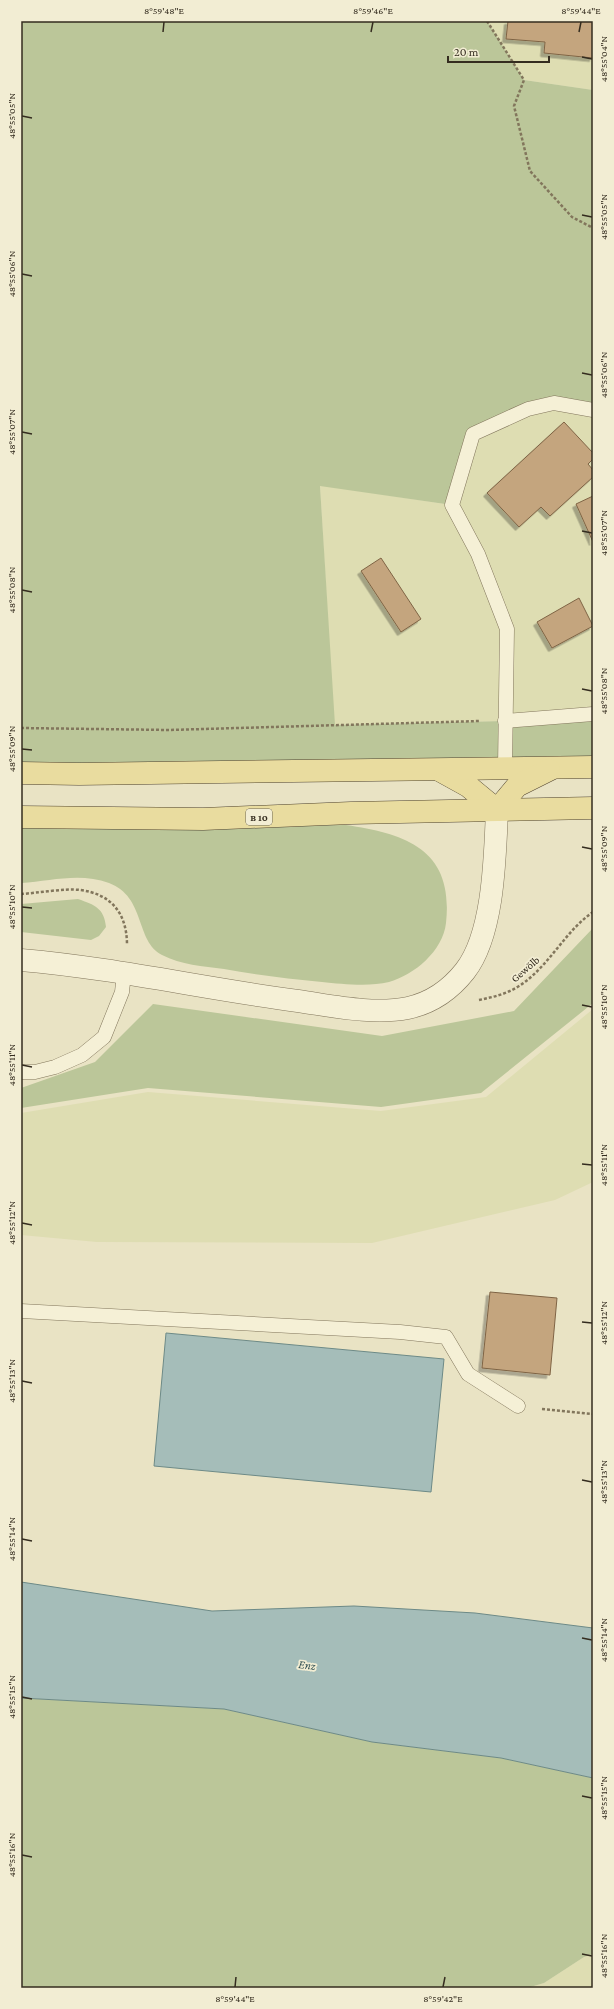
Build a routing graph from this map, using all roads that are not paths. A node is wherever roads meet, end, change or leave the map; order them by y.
1 (593, 410) edge
2 (593, 714) edge
3 (505, 721) junction
4 (593, 767) edge
5 (505, 768) junction
6 (552, 768) junction
7 (438, 770) junction
8 (21, 773) edge
9 (593, 808) edge
10 (497, 810) junction
11 (21, 817) edge
12 (21, 960) edge
13 (124, 973) junction
14 (21, 1072) edge
15 (21, 1311) edge
16 (518, 1406) road end

1 - 3 lane
2 - 3 lane
3 - 5 lane
4 - 6 main road
5 - 6 main road
5 - 7 main road
6 - 10 main road
7 - 8 main road
7 - 10 main road
9 - 10 main road, B 10
10 - 11 main road, B 10
10 - 13 street
12 - 13 street
13 - 14 lane
15 - 16 lane

